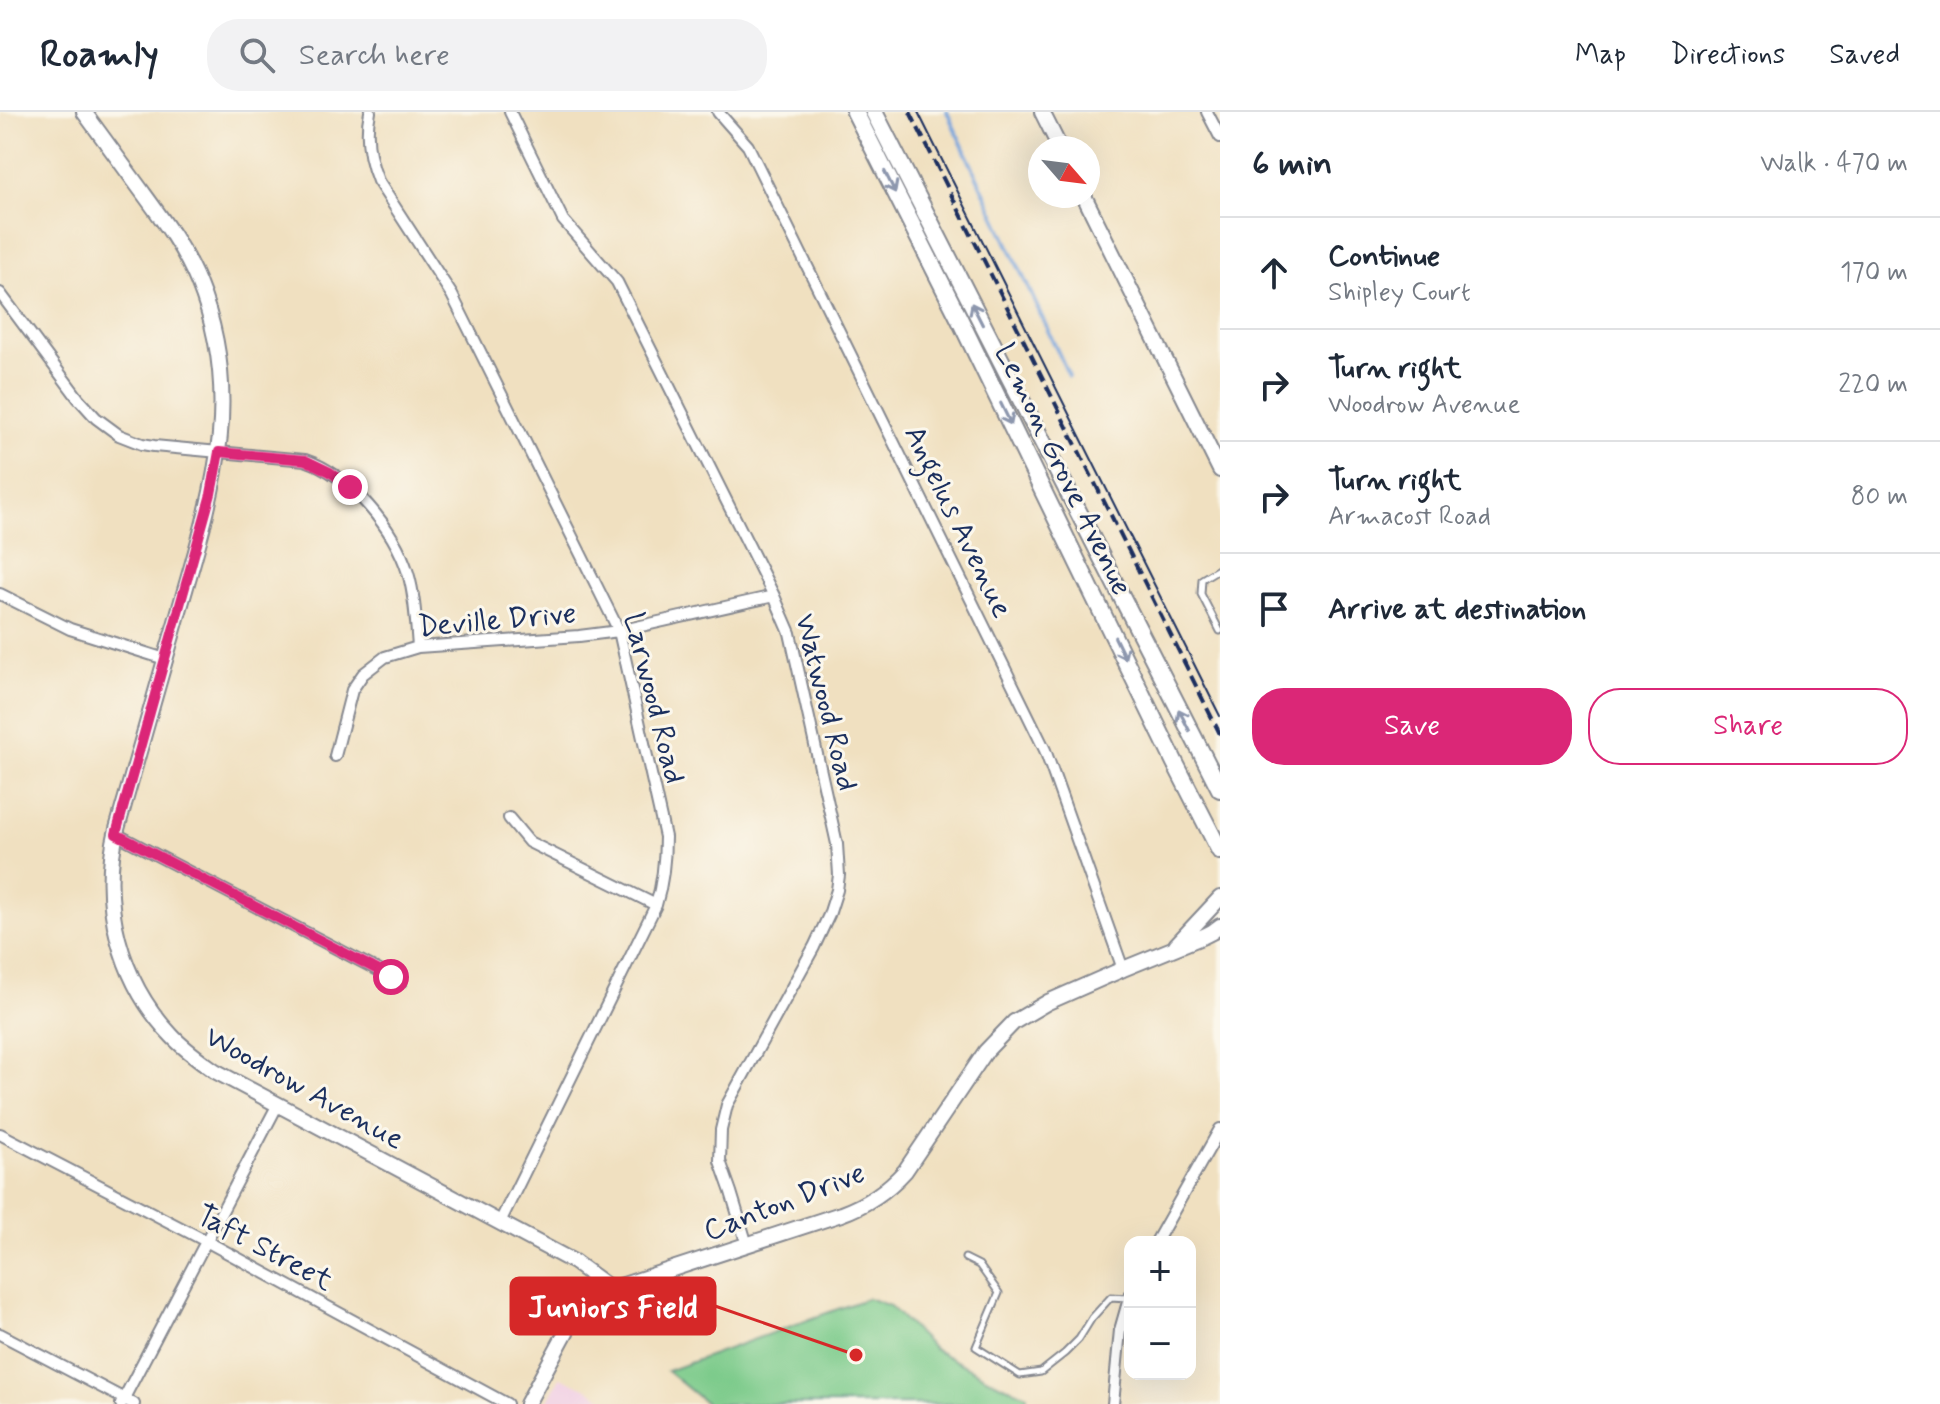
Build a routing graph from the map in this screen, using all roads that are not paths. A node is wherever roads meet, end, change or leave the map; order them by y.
1 (84, 112) edge
2 (370, 112) edge
3 (510, 112) edge
4 (718, 112) edge
5 (855, 112) edge
6 (874, 112) edge
7 (1042, 112) edge
8 (1207, 112) edge
9 (1054, 136) edge
10 (1220, 137) edge
11 (1090, 208) edge
12 (0, 293) edge
13 (219, 452) junction
14 (1220, 470) edge
15 (1220, 568) edge
16 (0, 594) edge
17 (774, 596) junction
18 (619, 631) junction
19 (1220, 631) edge
20 (418, 647) junction
21 (165, 659) junction
22 (335, 756) dead end
23 (1220, 789) edge
24 (509, 818) dead end
25 (116, 834) junction
26 (1220, 851) edge
27 (1220, 898) edge
28 (656, 905) junction
29 (1220, 926) edge
30 (1170, 951) junction
31 (1123, 969) junction
32 (401, 982) dead end
33 (277, 1106) junction
34 (1220, 1129) edge
35 (0, 1134) edge
36 (500, 1222) junction
37 (1159, 1236) edge
38 (206, 1241) junction
39 (747, 1245) junction
40 (965, 1258) dead end
41 (611, 1289) junction
42 (1124, 1297) edge
43 (1126, 1308) edge
44 (0, 1334) edge
45 (126, 1402) edge
46 (507, 1404) edge
47 (527, 1404) edge
48 (1113, 1404) edge

1 - 13 street, Woodrow Avenue
2 - 18 street, Larwood Road
3 - 17 street, Watwood Road
4 - 31 street, Angelus Avenue
5 -> 26 main road, Lemon Grove Avenue
23 -> 6 main road, Lemon Grove Avenue
7 - 9 street
8 - 10 street
11 - 14 street
12 - 13 street
13 - 20 street
13 - 21 street, Woodrow Avenue
15 - 19 lane
16 - 21 street
17 - 18 street, Deville Drive
17 - 39 street, Watwood Road
18 - 20 street, Deville Drive
18 - 28 street, Larwood Road
20 - 22 street, Deville Drive
21 - 25 street, Woodrow Avenue
24 - 28 street
25 - 32 street
25 - 33 street, Woodrow Avenue
27 - 30 street, Canton Drive
28 - 36 street, Larwood Road
29 - 30 street, Canton Drive
30 - 31 street, Canton Drive
31 - 39 street, Canton Drive
33 - 36 street, Woodrow Avenue
33 - 38 street
34 - 37 street
35 - 38 street, Taft Street
36 - 41 street, Woodrow Avenue
38 - 45 street
38 - 46 street, Taft Street
39 - 41 street, Canton Drive
40 - 42 lane
41 - 47 street, Canton Drive
43 - 48 street
44 - 45 street

